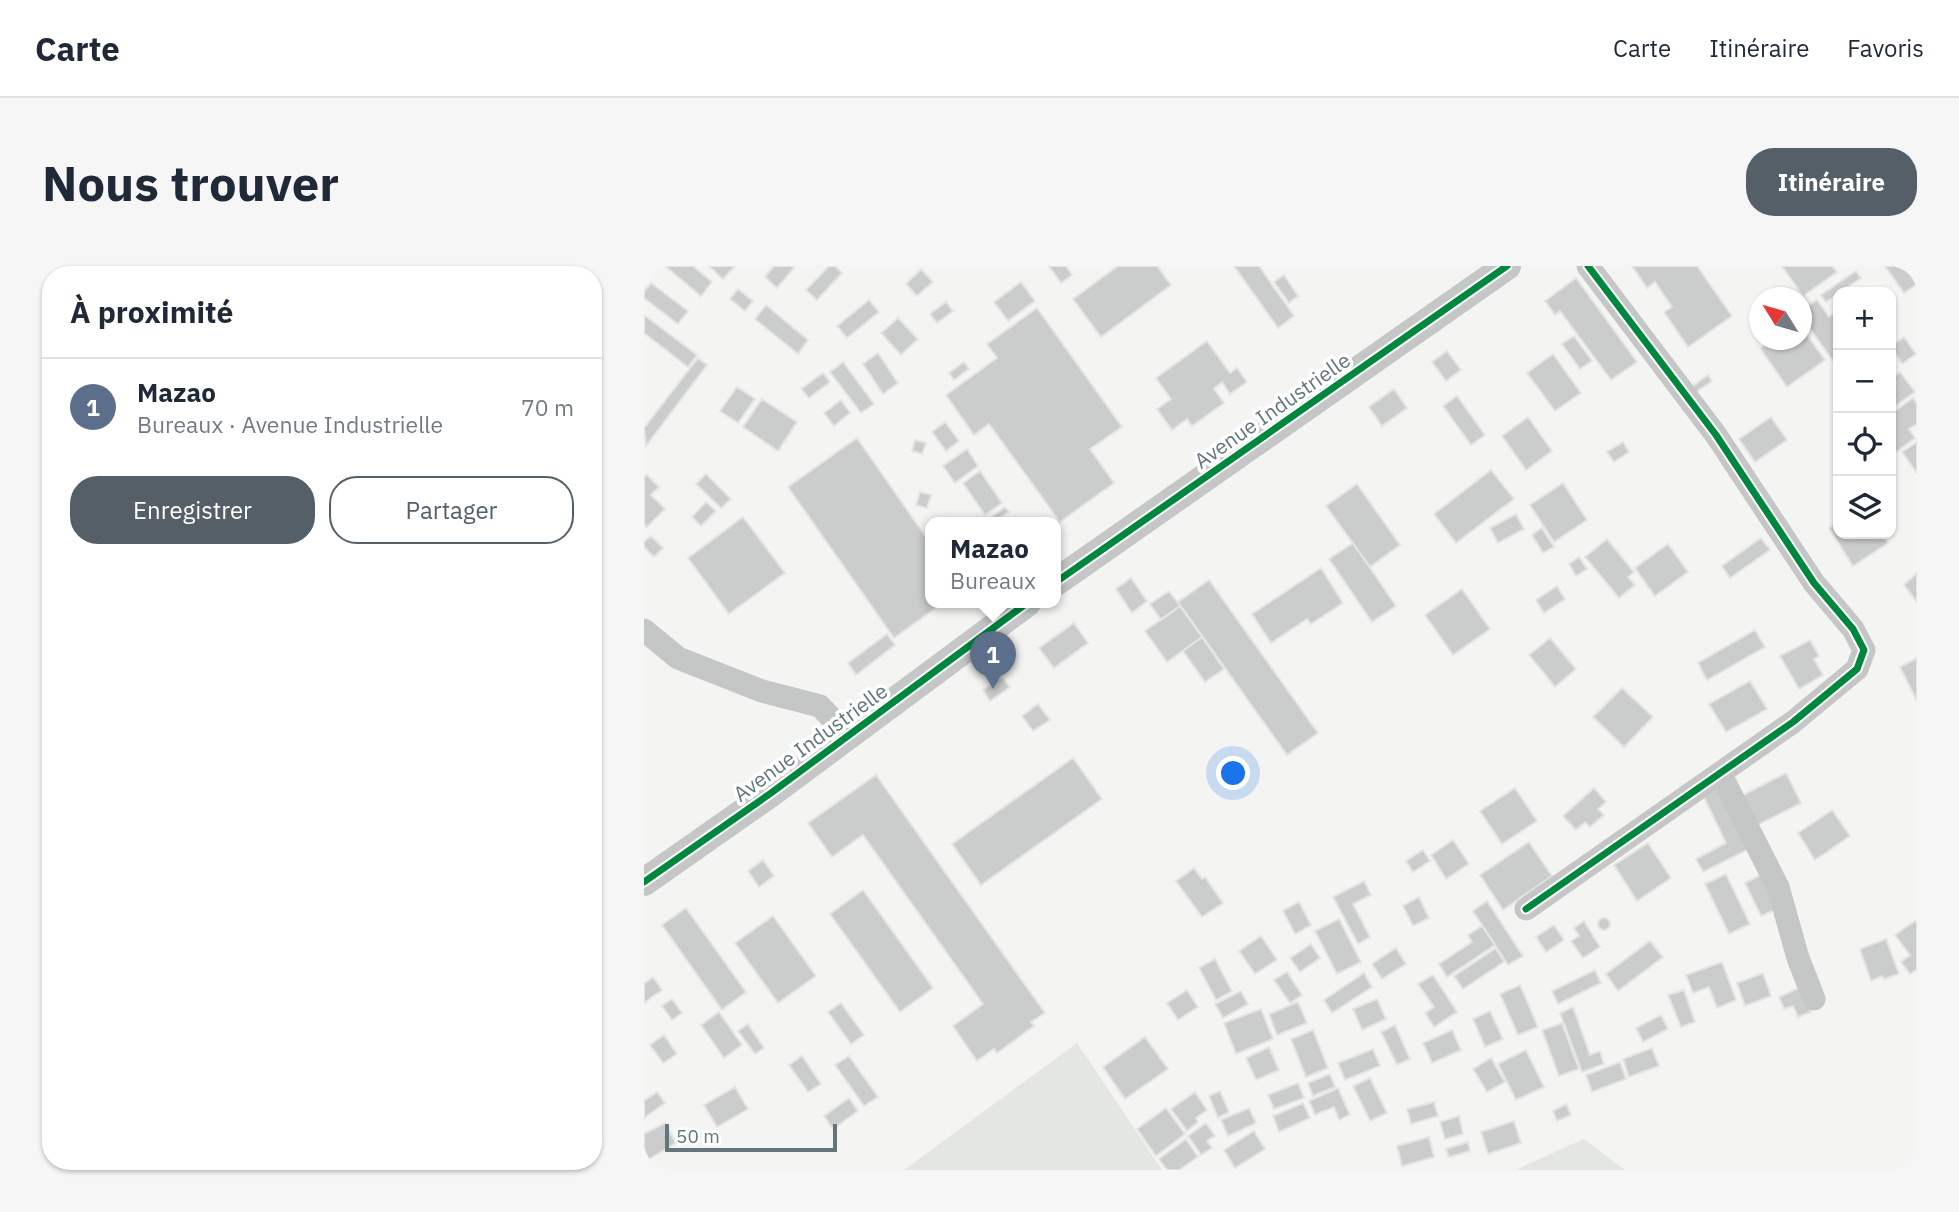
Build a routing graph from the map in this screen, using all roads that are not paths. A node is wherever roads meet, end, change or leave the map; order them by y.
1 (1507, 266) edge
2 (1588, 266) edge
3 (1061, 578) edge
4 (1020, 608) edge
5 (644, 630) edge
6 (848, 736) junction
7 (1720, 773) junction
8 (644, 881) edge
9 (1526, 909) dead end
10 (1814, 999) dead end

1 - 3 street, Avenue Industrielle
2 - 7 street
4 - 6 street, Avenue Industrielle
5 - 6 street
6 - 8 street, Avenue Industrielle
7 - 9 street
7 - 10 street

